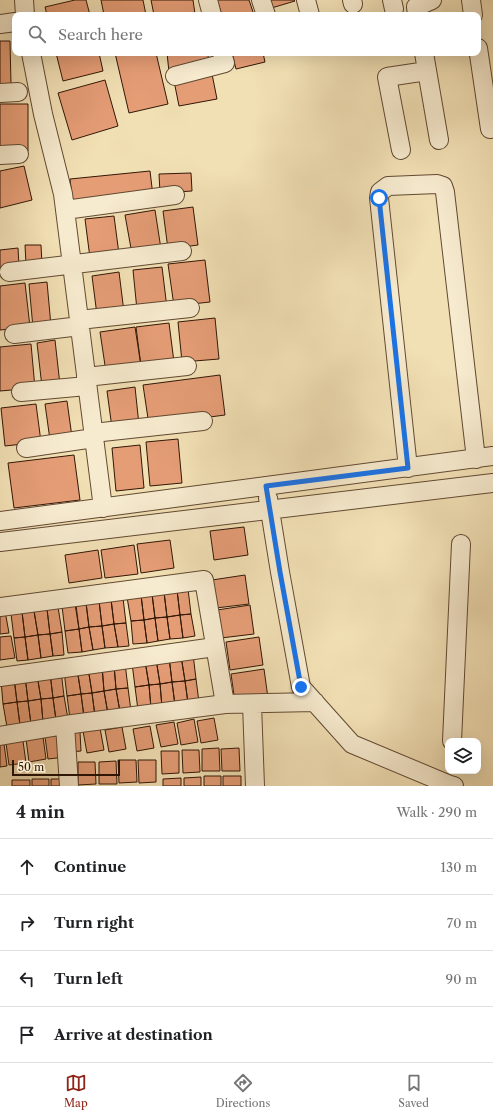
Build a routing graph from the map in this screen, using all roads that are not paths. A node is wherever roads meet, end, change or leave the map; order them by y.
1 (24, 0) edge
2 (208, 0) edge
3 (261, 0) edge
4 (306, 0) edge
5 (432, 0) edge
6 (471, 0) edge
7 (25, 12) edge
8 (211, 12) edge
9 (265, 12) edge
10 (309, 12) edge
11 (417, 12) edge
12 (473, 12) edge
13 (12, 22) edge
14 (0, 24) edge
15 (32, 56) edge
16 (223, 56) edge
17 (424, 56) edge
18 (479, 56) edge
19 (427, 71) junction
20 (175, 76) dead end
21 (490, 129) dead end
22 (439, 140) dead end
23 (401, 150) dead end
24 (19, 154) dead end
25 (0, 155) edge
26 (175, 194) dead end
27 (65, 210) junction
28 (182, 251) dead end
29 (72, 264) junction
30 (9, 272) dead end
31 (190, 308) dead end
32 (79, 323) junction
33 (14, 334) dead end
34 (187, 366) dead end
35 (87, 382) junction
36 (21, 392) dead end
37 (203, 421) dead end
38 (94, 436) junction
39 (26, 448) dead end
40 (485, 458) edge
41 (408, 468) junction
42 (493, 482) edge
43 (266, 486) junction
44 (102, 508) junction
45 (270, 509) junction
46 (0, 521) edge
47 (0, 542) edge
48 (461, 544) dead end
49 (0, 607) edge
50 (215, 647) junction
51 (0, 677) edge
52 (315, 702) junction
53 (225, 704) junction
54 (252, 704) junction
55 (65, 725) junction
56 (0, 736) edge
57 (452, 738) edge
58 (452, 781) edge
59 (69, 786) edge
60 (255, 786) edge

1 - 7 street
2 - 8 street
3 - 9 street
4 - 10 street
5 - 11 street
6 - 12 street
13 - 14 street
15 - 27 street
16 - 20 street
17 - 19 street
18 - 21 street
19 - 22 street
19 - 23 street
24 - 25 street
26 - 27 street
27 - 29 street
28 - 29 street
29 - 30 street
29 - 32 street
31 - 32 street
32 - 33 street
32 - 35 street
34 - 35 street
35 - 36 street
35 - 38 street
37 - 38 street
38 - 39 street
38 - 44 street
40 - 41 street
40 - 41 street
41 - 43 street
42 - 45 street
43 - 44 street
43 - 45 street
44 - 46 street
45 - 47 street
45 - 52 street
48 - 57 street
49 - 50 street
50 - 51 street
50 - 53 street
52 - 54 street
52 - 58 street
53 - 54 street
53 - 55 street
54 - 60 street
55 - 56 street
55 - 59 street

